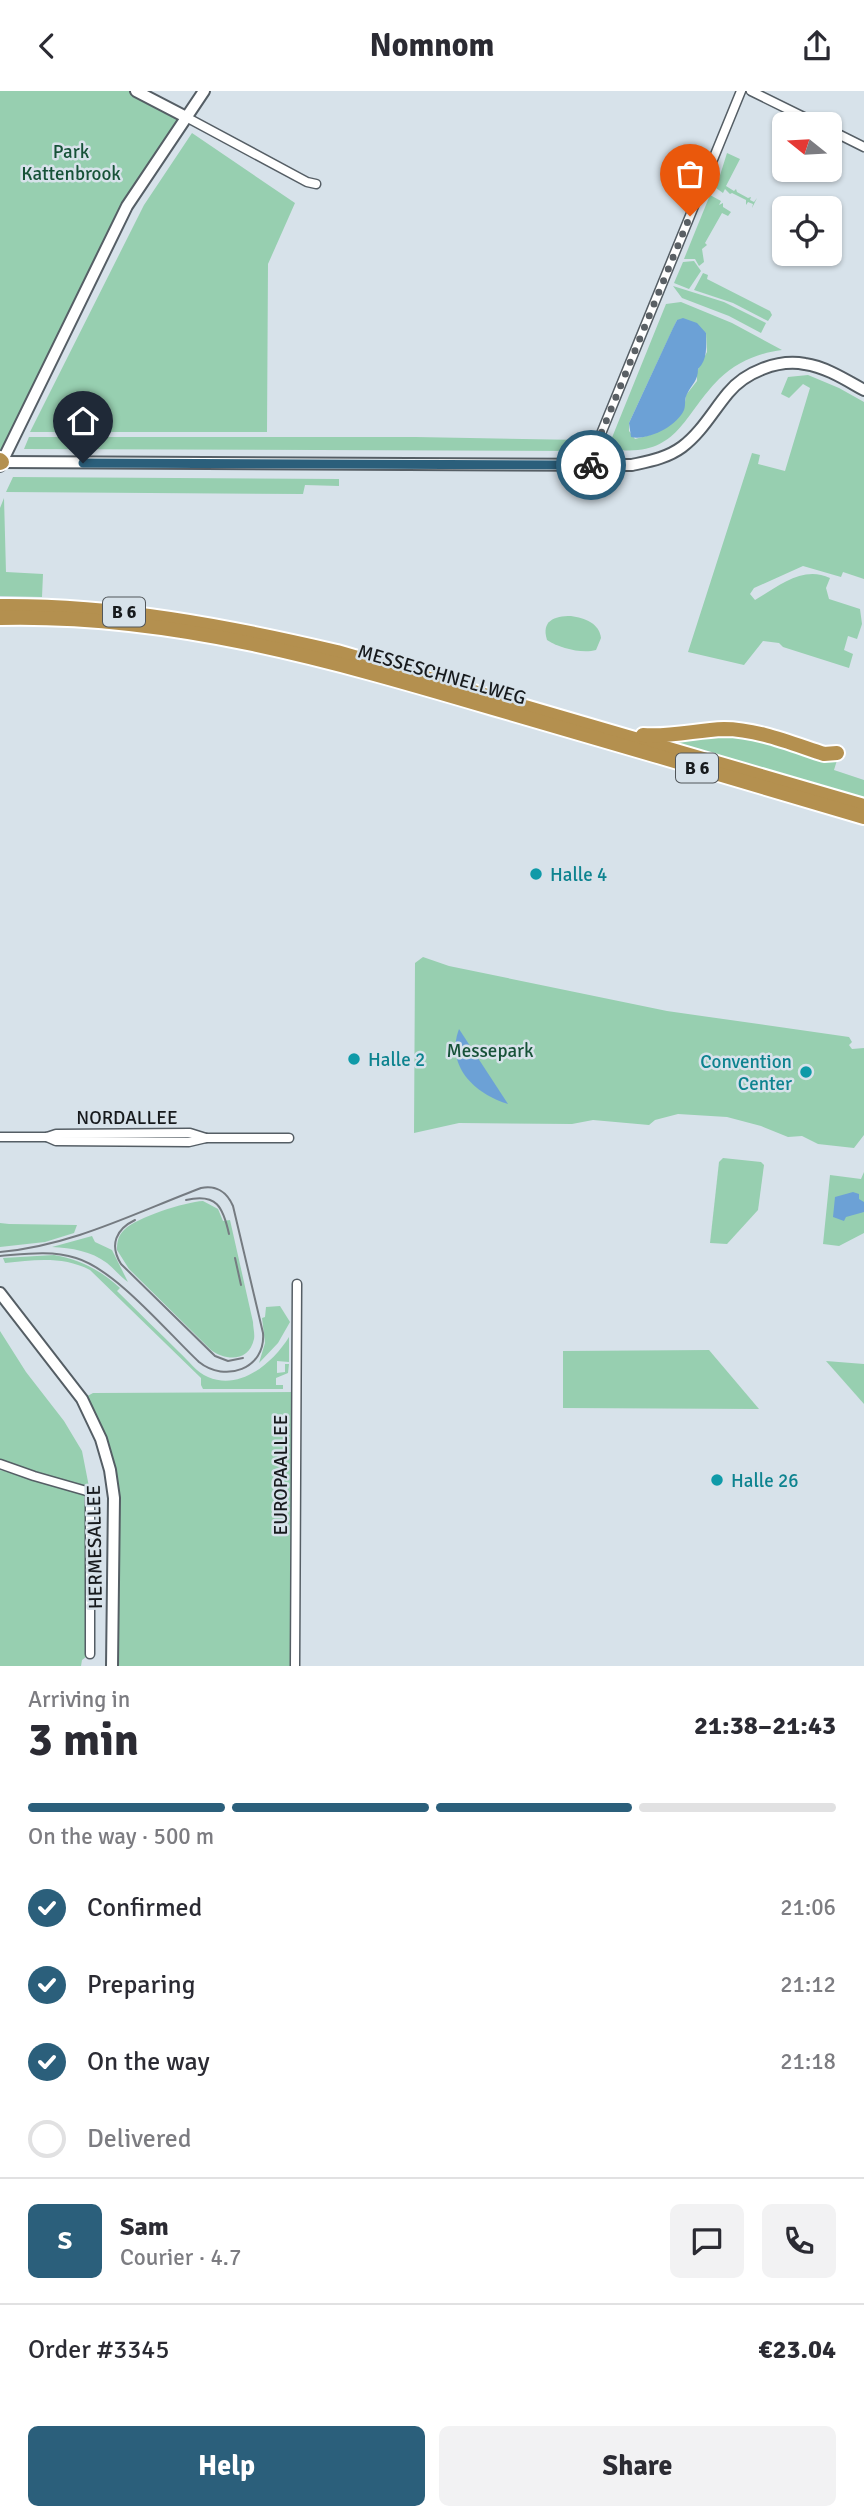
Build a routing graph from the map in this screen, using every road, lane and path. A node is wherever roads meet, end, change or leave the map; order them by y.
1 (136, 91) edge
2 (204, 91) edge
3 (741, 91) edge
4 (751, 91) edge
5 (794, 112) edge
6 (186, 117) junction
7 (842, 136) edge
8 (864, 147) edge
9 (316, 184) dead end
10 (864, 390) edge
11 (0, 463) edge
12 (595, 465) junction
13 (0, 606) edge
14 (0, 618) edge
15 (606, 730) junction
16 (837, 753) dead end
17 (864, 806) edge
18 (864, 817) edge
19 (0, 1137) edge
20 (289, 1138) dead end
21 (297, 1284) dead end
22 (0, 1293) edge
23 (0, 1464) edge
24 (90, 1654) dead end
25 (112, 1666) edge
26 (295, 1666) edge

1 - 6 main road
2 - 6 main road
3 - 12 street
4 - 5 street
6 - 9 street
6 - 11 main road
7 - 8 street
10 - 12 main road
11 - 12 main road
13 - 15 highway, MESSESCHNELLWEG / B 6
14 - 18 highway, MESSESCHNELLWEG / B 6
15 - 16 highway
15 - 17 highway, MESSESCHNELLWEG / B 6
19 - 20 street, NORDALLEE
21 - 26 street, EUROPAALLEE
22 - 25 main road, HERMESALLEE
23 - 24 street

